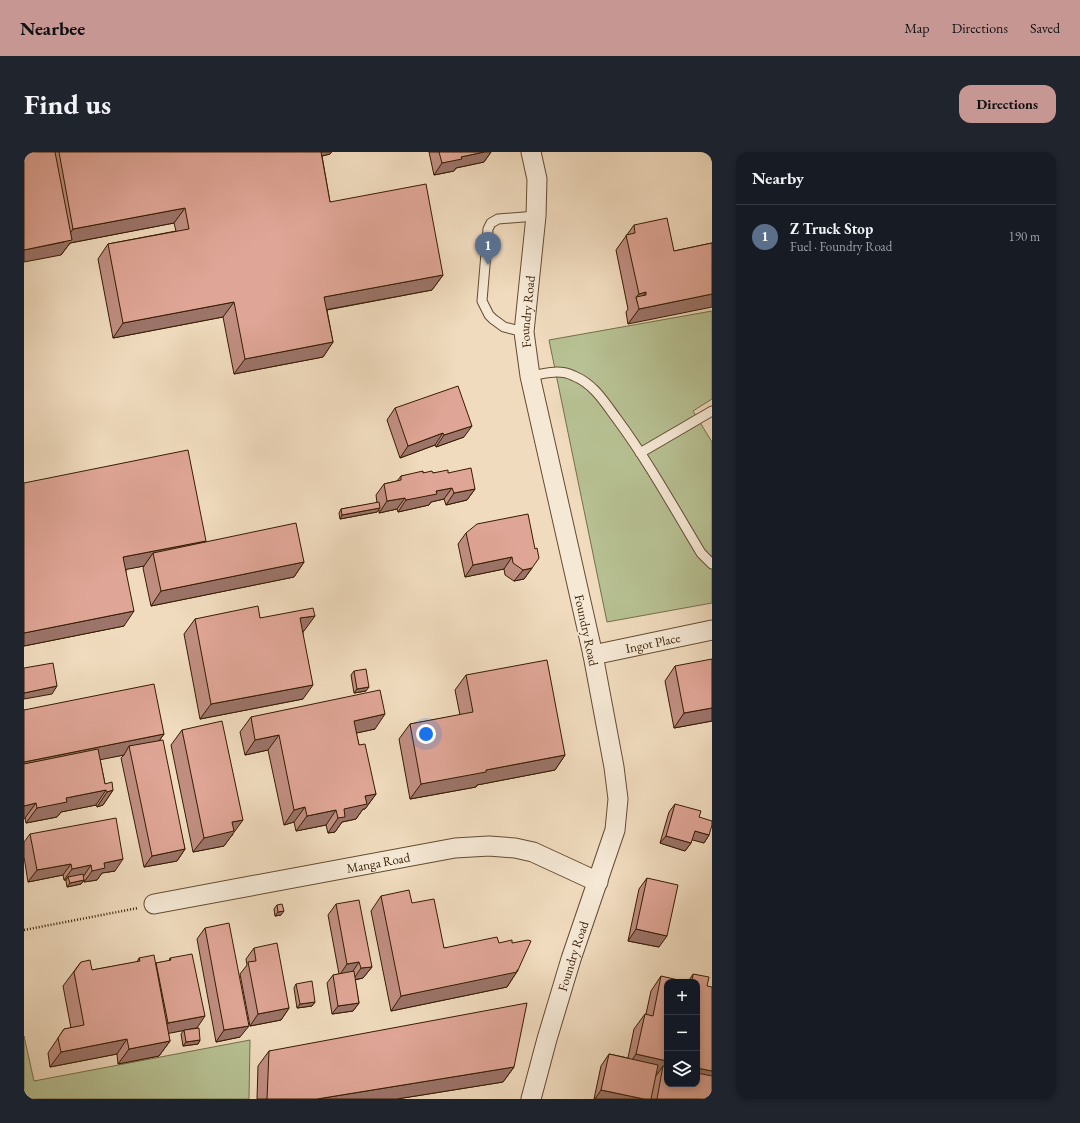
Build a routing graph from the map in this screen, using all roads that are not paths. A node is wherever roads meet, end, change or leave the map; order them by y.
1 (531, 152) edge
2 (536, 216) junction
3 (524, 332) junction
4 (530, 376) junction
5 (712, 411) edge
6 (640, 453) junction
7 (712, 564) edge
8 (712, 630) edge
9 (592, 655) junction
10 (598, 882) junction
11 (154, 904) road end
12 (531, 1099) edge

1 - 2 street, Foundry Road
2 - 3 street, Foundry Road
2 - 3 lane
3 - 4 street, Foundry Road
4 - 6 lane
4 - 9 street, Foundry Road
5 - 6 lane
6 - 7 lane
8 - 9 street, Ingot Place
9 - 10 street, Foundry Road
10 - 11 street, Manga Road
10 - 12 street, Foundry Road

